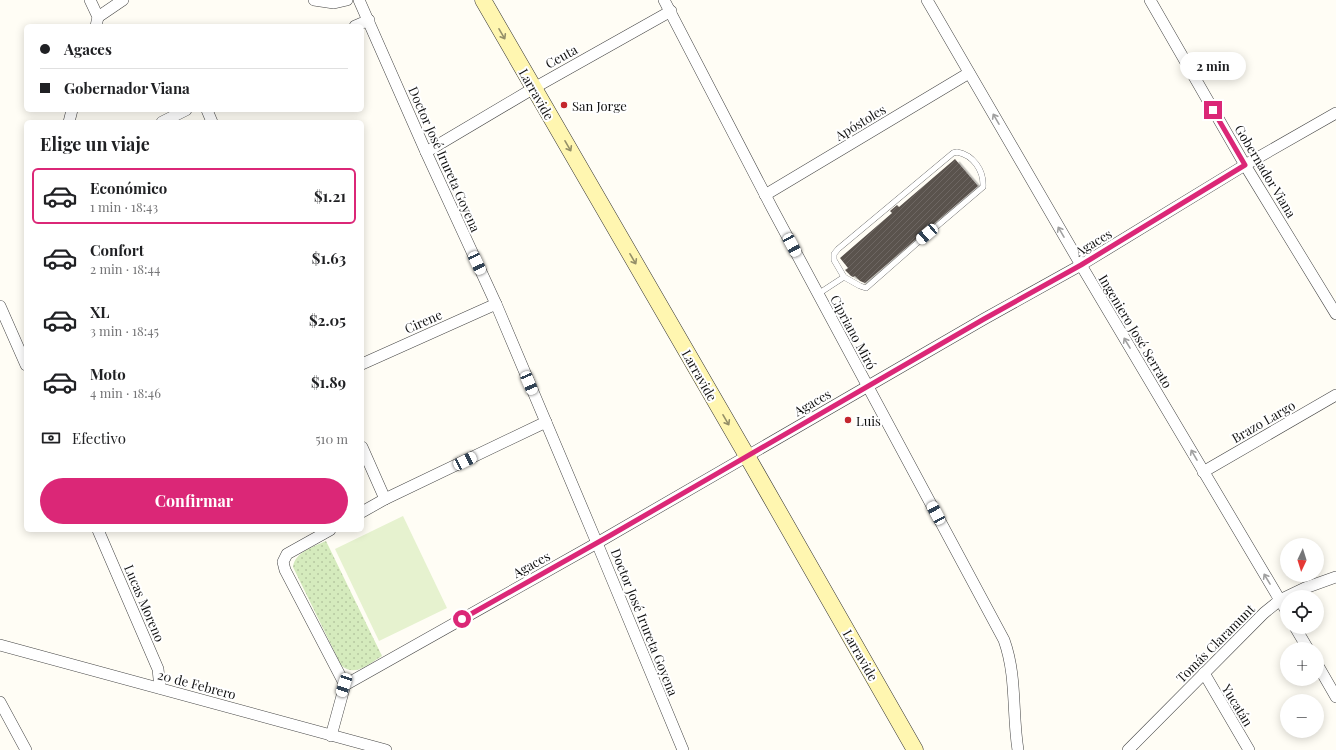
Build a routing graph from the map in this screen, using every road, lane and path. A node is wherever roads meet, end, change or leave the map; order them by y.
1 (90, 0) edge
2 (123, 0) edge
3 (314, 0) edge
4 (347, 0) edge
5 (359, 0) edge
6 (483, 0) edge
7 (664, 0) edge
8 (927, 0) edge
9 (1150, 0) edge
10 (670, 12) junction
11 (368, 20) junction
12 (97, 22) edge
13 (360, 24) edge
14 (969, 73) junction
15 (534, 88) junction
16 (182, 112) edge
17 (1336, 113) edge
18 (166, 120) edge
19 (426, 152) junction
20 (1245, 165) junction
21 (765, 195) junction
22 (1081, 265) junction
23 (844, 277) junction
24 (818, 294) junction
25 (496, 304) junction
26 (0, 308) edge
27 (1336, 314) edge
28 (24, 362) edge
29 (364, 363) edge
30 (867, 387) junction
31 (1336, 395) edge
32 (546, 422) junction
33 (364, 452) edge
34 (747, 456) junction
35 (1203, 472) junction
36 (385, 499) junction
37 (364, 511) edge
38 (99, 532) edge
39 (326, 532) edge
40 (598, 543) junction
41 (1336, 577) edge
42 (1301, 590) edge
43 (1280, 600) joint
44 (0, 645) edge
45 (1204, 673) junction
46 (1324, 676) edge
47 (344, 685) junction
48 (160, 688) junction
49 (1336, 697) edge
50 (0, 702) edge
51 (331, 736) junction
52 (1133, 748) edge
53 (26, 750) edge
54 (386, 750) edge
55 (683, 750) edge
56 (915, 750) edge
57 (1018, 750) edge
58 (1249, 750) edge

1 - 12 street
2 - 12 street
3 - 4 street
5 - 11 street, Doctor José Irureta Goyena
6 -> 15 street, Larravide
7 - 10 street, Cipriano Miró
8 - 14 street, Ingeniero José Serrato
9 - 20 street, Gobernador Viana
10 - 15 street, Ceuta
10 - 21 street, Cipriano Miró
11 - 13 street
11 - 19 street, Doctor José Irureta Goyena
14 - 21 street, Apóstoles
22 -> 14 street, Ingeniero José Serrato
15 - 19 street, Ceuta
15 -> 34 street, Larravide
16 - 18 street
17 - 20 street, Agaces
19 - 25 street, Doctor José Irureta Goyena
20 - 22 street, Agaces
20 - 27 street, Gobernador Viana
21 - 24 street, Cipriano Miró
22 - 30 street, Agaces
35 -> 22 street, Ingeniero José Serrato
23 - 23 lane
23 - 24 lane
24 - 30 street, Cipriano Miró
25 - 29 street, Cirene
25 - 32 street, Doctor José Irureta Goyena
26 - 28 street
30 - 34 street, Agaces
30 - 57 street, Cipriano Miró
31 - 35 street, Brazo Largo
32 - 36 street
32 - 40 street, Doctor José Irureta Goyena
33 - 36 street
34 - 40 street, Agaces
34 - 56 street, Larravide
43 -> 35 street, Ingeniero José Serrato
36 - 37 street
38 - 48 street, Lucas Moreno
39 - 47 street
40 - 47 street, Agaces
40 - 55 street, Doctor José Irureta Goyena
41 - 42 street, Tomás Claramunt
43 - 45 street, Tomás Claramunt
44 - 48 street, 20 de Febrero
45 - 52 street, Tomás Claramunt
45 - 58 street, Yucatán
46 - 49 street
47 - 51 street
48 - 51 street, 20 de Febrero
50 - 53 street
51 - 54 street, 20 de Febrero

